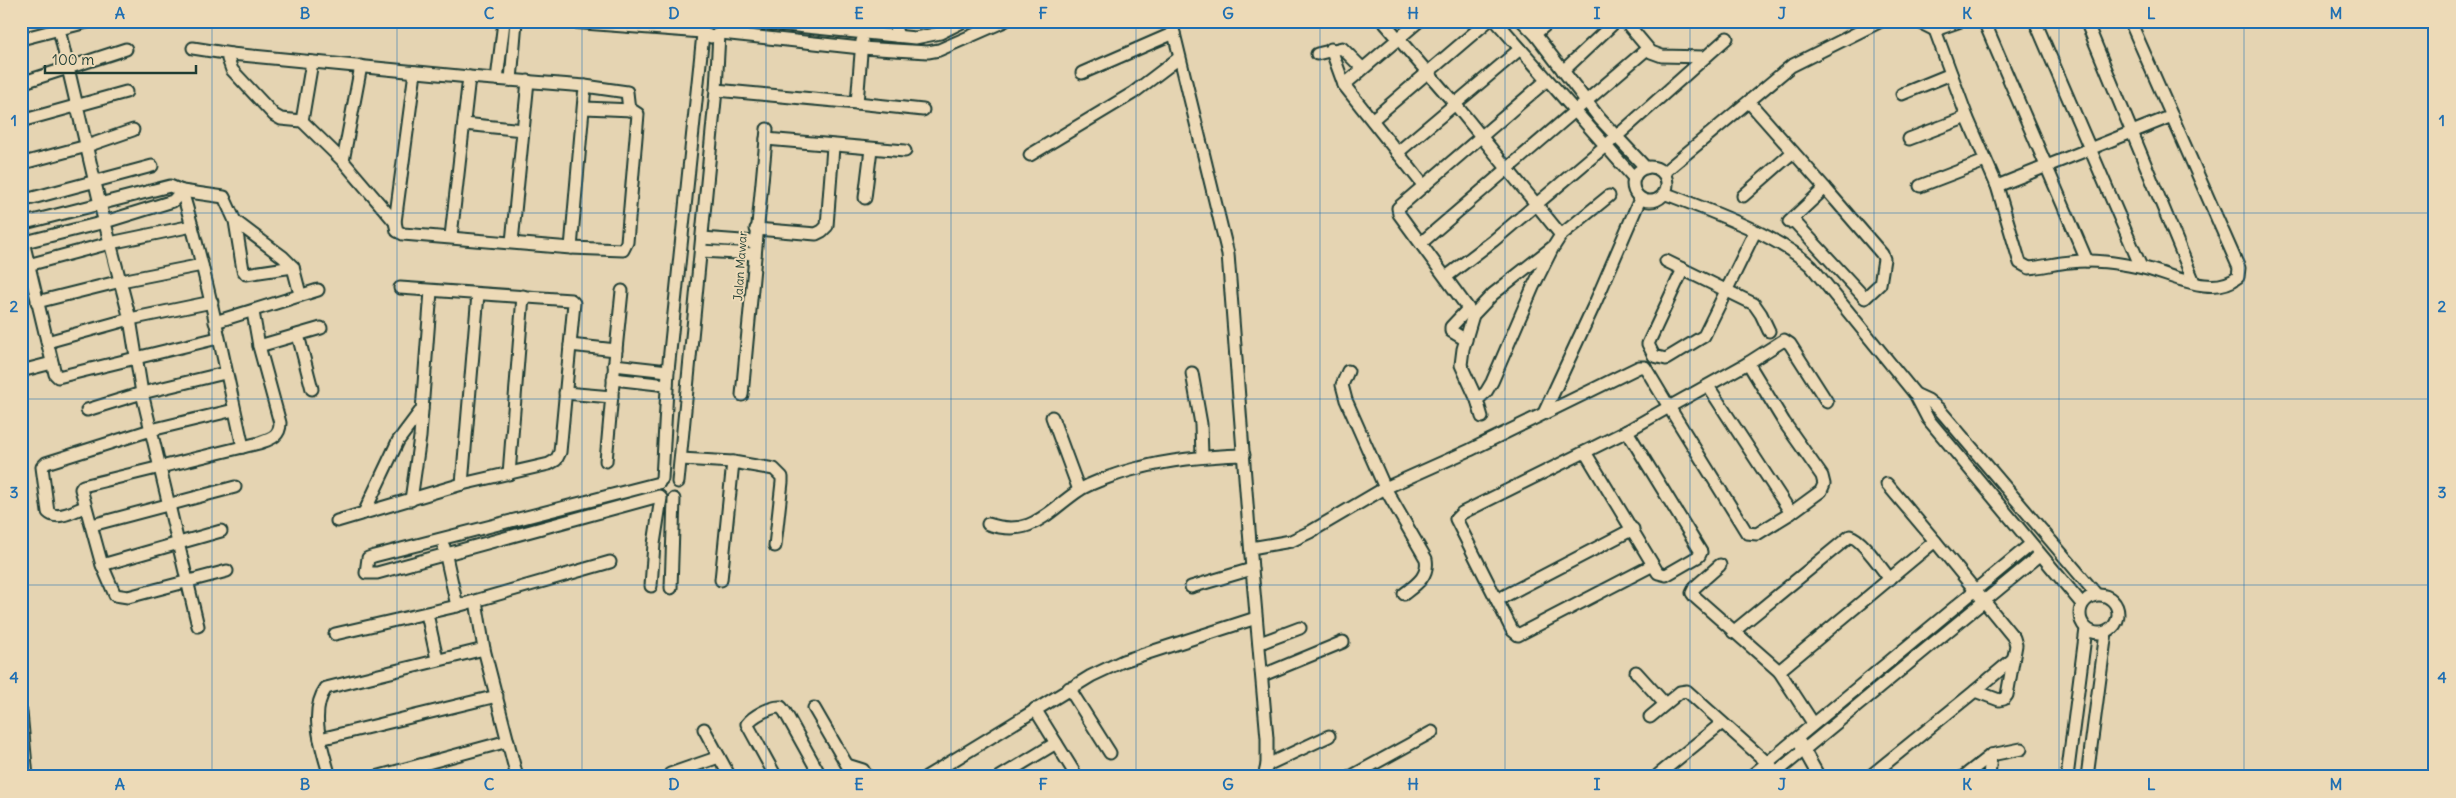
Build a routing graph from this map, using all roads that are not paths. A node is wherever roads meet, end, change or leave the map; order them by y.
1 (91, 21) edge
2 (558, 21) edge
3 (724, 21) edge
4 (746, 21) edge
5 (893, 21) edge
6 (965, 21) edge
7 (1005, 21) edge
8 (1171, 21) edge
9 (1383, 21) edge
10 (1419, 21) edge
11 (1488, 21) edge
12 (1496, 21) edge
13 (1522, 21) edge
14 (1550, 21) edge
15 (1625, 21) edge
16 (1882, 21) edge
17 (1917, 21) edge
18 (1962, 21) edge
19 (1984, 21) edge
20 (2035, 21) edge
21 (2086, 21) edge
22 (2130, 21) edge
23 (509, 22) edge
24 (1611, 23) edge
25 (59, 25) edge
26 (702, 29) edge
27 (1935, 30) junction
28 (1174, 33) junction
29 (720, 34) junction
30 (864, 34) junction
31 (1535, 34) junction
32 (971, 35) junction
33 (898, 36) junction
34 (1727, 38) dead end
35 (21, 39) edge
36 (1398, 39) junction
37 (192, 48) dead end
38 (861, 48) junction
39 (126, 49) dead end
40 (1331, 49) junction
41 (1520, 49) junction
42 (1647, 49) junction
43 (231, 54) junction
44 (1318, 54) dead end
45 (1704, 57) junction
46 (1179, 58) junction
47 (312, 62) junction
48 (361, 66) junction
49 (69, 68) junction
50 (1362, 68) junction
51 (1563, 71) junction
52 (415, 72) junction
53 (1428, 72) junction
54 (1082, 73) dead end
55 (1952, 74) junction
56 (469, 78) junction
57 (497, 79) junction
58 (511, 80) junction
59 (1547, 80) junction
60 (528, 82) junction
61 (21, 83) edge
62 (1344, 85) junction
63 (585, 86) junction
64 (716, 90) junction
65 (126, 92) dead end
66 (1902, 94) dead end
67 (1586, 102) junction
68 (1749, 102) junction
69 (857, 103) junction
70 (1455, 104) junction
71 (78, 106) junction
72 (585, 108) junction
73 (629, 110) junction
74 (923, 110) dead end
75 (1574, 112) junction
76 (2172, 116) junction
77 (1967, 117) junction
78 (1372, 120) junction
79 (21, 121) edge
80 (302, 121) junction
81 (464, 124) junction
82 (133, 130) dead end
83 (523, 130) junction
84 (2133, 132) junction
85 (1617, 136) junction
86 (1482, 137) junction
87 (1909, 139) dead end
88 (87, 146) junction
89 (1605, 146) junction
90 (832, 147) junction
91 (871, 149) junction
92 (2088, 149) junction
93 (905, 151) dead end
94 (1793, 152) junction
95 (1397, 153) junction
96 (1030, 155) dead end
97 (343, 161) junction
98 (1985, 161) junction
99 (27, 162) dead end
100 (152, 166) dead end
101 (2045, 167) junction
102 (1646, 168) junction
103 (1508, 169) junction
104 (1663, 173) junction
105 (1634, 178) junction
106 (94, 182) junction
107 (1424, 186) junction
108 (1920, 186) dead end
109 (1996, 186) junction
110 (1825, 188) junction
111 (182, 191) junction
112 (1664, 193) junction
113 (1609, 196) dead end
114 (1743, 196) dead end
115 (865, 198) dead end
116 (1640, 199) junction
117 (25, 200) dead end
118 (100, 204) junction
119 (1536, 204) junction
120 (235, 221) junction
121 (106, 222) junction
122 (395, 222) junction
123 (21, 224) edge
124 (192, 226) junction
125 (756, 229) junction
126 (1755, 232) junction
127 (1561, 235) junction
128 (450, 236) junction
129 (702, 238) junction
130 (22, 239) edge
131 (512, 242) junction
132 (755, 242) junction
133 (110, 243) junction
134 (1421, 243) junction
135 (1554, 246) junction
136 (571, 248) junction
137 (700, 251) junction
138 (754, 254) junction
139 (1666, 261) dead end
140 (2087, 261) junction
141 (202, 265) junction
142 (293, 267) junction
143 (2141, 267) junction
144 (1683, 269) junction
145 (27, 271) edge
146 (1446, 277) junction
147 (121, 281) junction
148 (2194, 282) junction
149 (400, 288) dead end
150 (1726, 289) junction
151 (318, 290) dead end
152 (432, 291) junction
153 (622, 291) dead end
154 (300, 294) junction
155 (478, 294) junction
156 (523, 296) junction
157 (37, 302) junction
158 (212, 302) junction
159 (253, 312) junction
160 (1470, 312) junction
161 (130, 319) junction
162 (216, 322) junction
163 (321, 328) dead end
164 (1769, 330) dead end
165 (298, 335) junction
166 (218, 338) junction
167 (1466, 340) junction
168 (47, 342) junction
169 (570, 345) junction
170 (259, 346) junction
171 (616, 350) junction
172 (138, 358) junction
173 (52, 363) junction
174 (1748, 363) junction
175 (614, 365) junction
176 (21, 371) edge
177 (668, 371) junction
178 (1348, 371) dead end
179 (225, 373) junction
180 (1192, 374) dead end
181 (614, 379) junction
182 (667, 385) junction
183 (1708, 386) junction
184 (312, 389) dead end
185 (565, 393) junction
186 (142, 394) junction
187 (1915, 394) junction
188 (742, 395) dead end
189 (612, 397) junction
190 (1477, 400) junction
191 (1827, 402) dead end
192 (1669, 407) junction
193 (422, 409) junction
194 (87, 410) dead end
195 (234, 410) junction
196 (1544, 412) junction
197 (1052, 417) dead end
198 (1482, 417) dead end
199 (152, 430) junction
200 (1627, 431) junction
201 (242, 447) junction
202 (1585, 452) junction
203 (1244, 455) junction
204 (1202, 456) junction
205 (681, 459) junction
206 (606, 461) dead end
207 (734, 462) junction
208 (162, 468) junction
209 (509, 474) junction
210 (661, 481) junction
211 (678, 482) junction
212 (462, 484) junction
213 (1887, 484) dead end
214 (235, 486) dead end
215 (1384, 488) junction
216 (1079, 490) junction
217 (660, 497) junction
218 (674, 498) junction
219 (410, 500) junction
220 (170, 503) junction
221 (84, 507) junction
222 (364, 513) junction
223 (1791, 513) junction
224 (337, 521) dead end
225 (92, 524) junction
226 (988, 524) dead end
227 (1633, 529) junction
228 (221, 531) dead end
229 (442, 540) junction
230 (179, 541) junction
231 (1935, 541) junction
232 (2031, 544) junction
233 (775, 546) dead end
234 (1251, 548) junction
235 (446, 554) junction
236 (2040, 555) junction
237 (610, 562) dead end
238 (102, 565) junction
239 (1653, 565) junction
240 (1720, 566) dead end
241 (1252, 569) junction
242 (227, 571) dead end
243 (1890, 579) junction
244 (721, 580) dead end
245 (188, 581) junction
246 (651, 586) dead end
247 (1191, 587) dead end
248 (671, 588) dead end
249 (1976, 590) junction
250 (1404, 594) dead end
251 (2096, 594) junction
252 (1497, 600) junction
253 (476, 601) junction
254 (1986, 602) junction
255 (2082, 604) junction
256 (457, 606) junction
257 (427, 614) junction
258 (1256, 618) junction
259 (198, 626) dead end
260 (1300, 628) dead end
261 (2086, 629) junction
262 (1733, 632) junction
263 (2106, 632) junction
264 (335, 634) dead end
265 (1344, 642) dead end
266 (1260, 643) junction
267 (484, 649) junction
268 (438, 659) junction
269 (2013, 659) junction
270 (1779, 671) junction
271 (1636, 672) dead end
272 (1263, 675) junction
273 (1070, 688) junction
274 (1976, 691) junction
275 (497, 696) junction
276 (1665, 704) junction
277 (814, 708) dead end
278 (1035, 710) junction
279 (21, 712) edge
280 (1650, 717) dead end
281 (1722, 723) junction
282 (1812, 723) junction
283 (704, 729) dead end
284 (1432, 732) dead end
285 (1329, 736) dead end
286 (1796, 738) junction
287 (320, 739) junction
288 (508, 740) junction
289 (1056, 743) junction
290 (1804, 749) junction
291 (2021, 750) dead end
292 (1110, 753) dead end
293 (719, 756) junction
294 (1991, 756) junction
295 (1768, 762) junction
296 (1268, 765) junction
297 (670, 774) dead end
298 (1774, 774) edge
299 (1658, 775) dead end
300 (1355, 776) edge
301 (27, 777) edge
302 (330, 777) edge
303 (376, 777) edge
304 (517, 777) edge
305 (730, 777) edge
306 (776, 777) edge
307 (822, 777) edge
308 (867, 777) edge
309 (926, 777) edge
310 (1000, 777) edge
311 (1074, 777) edge
312 (1264, 777) edge
313 (1750, 777) edge
314 (1819, 777) edge
315 (1869, 777) edge
316 (1963, 777) edge
317 (1989, 777) edge
318 (2067, 777) edge
319 (2087, 777) edge

1 - 25 street
2 - 26 street
3 - 29 street
4 - 30 street
5 - 33 street
6 - 32 street
6 - 33 street
7 - 32 street
8 - 28 street
9 - 36 street
10 - 36 street
11 - 53 street
12 - 41 street
13 - 31 street
14 - 31 street
15 - 42 street
16 - 68 street
17 - 27 street
18 - 27 street
19 - 101 street
20 - 92 street
21 - 84 street
22 - 76 street
23 - 57 street
23 - 58 street
24 - 51 street
25 - 35 street
25 - 49 street
26 - 29 street
26 - 177 street
27 - 55 street
28 - 46 street
28 - 54 street
29 - 38 street
29 - 64 street
30 - 33 street
30 - 38 street
31 - 51 street
32 - 38 street
34 - 45 street
36 - 50 street
36 - 53 street
37 - 43 street
38 - 69 street
39 - 49 street
40 - 44 street
40 - 50 street
40 - 62 street
41 - 59 street
41 - 70 street
42 - 45 street
42 - 67 street
43 - 47 street
43 - 80 street
45 - 85 street
46 - 96 street
46 - 203 street
47 - 48 street
47 - 80 street
48 - 52 street
48 - 97 street
49 - 61 street
49 - 71 street
50 - 62 street
51 - 67 street
52 - 56 street
52 - 122 street
53 - 70 street
53 - 78 street
55 - 66 street
55 - 77 street
56 - 57 street
56 - 81 street
57 - 58 street
58 - 60 street
59 - 75 street
59 - 86 street
60 - 63 street
60 - 83 street
62 - 78 street
63 - 72 street
63 - 73 street
64 - 69 street
64 - 129 street
65 - 71 street
67 - 75 street
67 - 85 street
68 - 94 street
68 - 104 street
69 - 74 street
70 - 86 street
70 - 95 street
71 - 79 street
71 - 88 street
72 - 73 street
72 - 136 street
73 - 136 street
75 - 89 street
75 - 103 street
76 - 84 street
76 - 148 street
77 - 87 street
77 - 98 street
78 - 95 street
80 - 97 street
81 - 83 street
81 - 128 street
82 - 88 street
83 - 131 street
84 - 92 street
84 - 148 street
85 - 89 street
85 - 102 street
86 - 103 street
86 - 107 street
88 - 99 street
88 - 106 street
89 - 105 street
89 - 119 street
90 - 91 street
90 - 125 street
90 - 125 street, Jalan Mawar
91 - 93 street
91 - 115 street
92 - 101 street
92 - 143 street
94 - 110 street
94 - 114 street
95 - 107 street
97 - 122 street
98 - 108 street
98 - 109 street
100 - 106 street
101 - 109 street
101 - 140 street
102 - 104 street
102 - 105 street
103 - 119 street
103 - 134 street
104 - 112 street
105 - 116 street
106 - 117 street
106 - 118 street
107 - 134 street
109 - 140 street
110 - 110 street
111 - 118 street
111 - 120 street
111 - 121 street
111 - 124 street
112 - 116 street
112 - 126 street
113 - 127 street
116 - 196 street
118 - 121 street
118 - 123 street
119 - 127 street
119 - 146 street
120 - 142 street
120 - 142 street
121 - 130 street
121 - 133 street
122 - 128 street
124 - 133 street
124 - 141 street
125 - 132 street, Jalan Mawar
126 - 150 street
126 - 187 street
127 - 135 street
128 - 131 street
129 - 132 street
129 - 137 street
130 - 145 street
131 - 136 street
132 - 138 street, Jalan Mawar
133 - 145 street
133 - 147 street
134 - 146 street
135 - 160 street
135 - 190 street
137 - 138 street
137 - 205 street
138 - 188 street, Jalan Mawar
139 - 144 street
140 - 143 street
141 - 147 street
141 - 158 street
142 - 154 street
143 - 148 street
144 - 150 street
144 - 150 street
145 - 157 street
146 - 160 street
147 - 157 street
147 - 161 street
149 - 152 street
150 - 164 street
151 - 154 street
152 - 155 street
152 - 193 street
153 - 171 street
154 - 159 street
155 - 156 street
155 - 212 street
156 - 169 street
156 - 209 street
157 - 168 street
158 - 161 street
158 - 162 street
159 - 162 street
159 - 170 street
160 - 167 street
160 - 167 street
161 - 168 street
161 - 172 street
162 - 166 street
163 - 165 street
165 - 170 street
165 - 184 street
166 - 172 street
166 - 179 street
167 - 190 street
168 - 173 street
169 - 171 street
169 - 185 street
170 - 201 street
171 - 175 street
172 - 173 street
172 - 186 street
173 - 176 street
174 - 183 street
174 - 191 street
174 - 223 street
175 - 177 street
175 - 181 street
177 - 182 street
178 - 215 street
179 - 186 street
179 - 195 street
180 - 204 street
181 - 182 street
181 - 189 street
182 - 210 street
183 - 192 street
183 - 223 street
185 - 189 street
185 - 209 street
186 - 194 street
186 - 199 street
187 - 232 street
187 - 251 street
189 - 206 street
190 - 198 street
192 - 196 street
192 - 200 street
192 - 223 street
193 - 219 street
193 - 222 street
195 - 199 street
195 - 201 street
196 - 215 street
197 - 216 street
199 - 208 street
199 - 221 street
200 - 202 street
200 - 239 street
201 - 208 street
202 - 227 street
202 - 252 street
203 - 204 street
203 - 234 street
204 - 216 street
205 - 207 street
205 - 211 street
207 - 233 street
207 - 244 street
208 - 220 street
208 - 221 street
209 - 212 street
210 - 211 street
210 - 217 street
210 - 229 street
211 - 218 street
212 - 219 street
213 - 231 street
214 - 220 street
215 - 234 street
215 - 250 street
216 - 226 street
217 - 218 street
217 - 235 street
217 - 246 street
218 - 248 street
219 - 222 street
220 - 225 street
220 - 230 street
221 - 225 street
222 - 224 street
225 - 238 street
227 - 239 street
227 - 252 street
228 - 230 street
229 - 235 street
229 - 235 street
230 - 238 street
230 - 245 street
231 - 243 street
231 - 249 street
232 - 236 street
232 - 249 street
234 - 241 street
235 - 256 street
236 - 254 street
236 - 255 street
237 - 253 street
238 - 245 street
239 - 252 street
240 - 262 street
241 - 247 street
241 - 258 street
242 - 245 street
243 - 262 street
243 - 270 street
245 - 259 street
249 - 254 street
249 - 282 street
251 - 255 street
251 - 263 street
253 - 256 street
253 - 267 street
254 - 269 street
254 - 290 street
255 - 261 street
256 - 257 street
257 - 264 street
257 - 268 street
258 - 266 street
258 - 273 street
260 - 266 street
261 - 263 street
261 - 318 street
262 - 270 street
263 - 319 street
265 - 272 street
266 - 272 street
267 - 268 street
267 - 275 street
268 - 287 street
269 - 274 street
269 - 274 street
270 - 282 street
271 - 276 street
272 - 296 street
273 - 278 street
273 - 292 street
274 - 315 street
275 - 287 street
275 - 288 street
276 - 280 street
276 - 281 street
277 - 308 street
278 - 289 street
278 - 309 street
279 - 301 street
281 - 295 street
281 - 299 street
282 - 286 street
283 - 293 street
284 - 300 street
285 - 296 street
286 - 290 street
286 - 295 street
287 - 302 street
288 - 303 street
288 - 304 street
289 - 310 street
289 - 311 street
290 - 298 street
290 - 314 street
291 - 294 street
293 - 297 street
293 - 305 street
294 - 316 street
294 - 317 street
295 - 298 street
295 - 313 street
296 - 312 street
306 - 307 street

